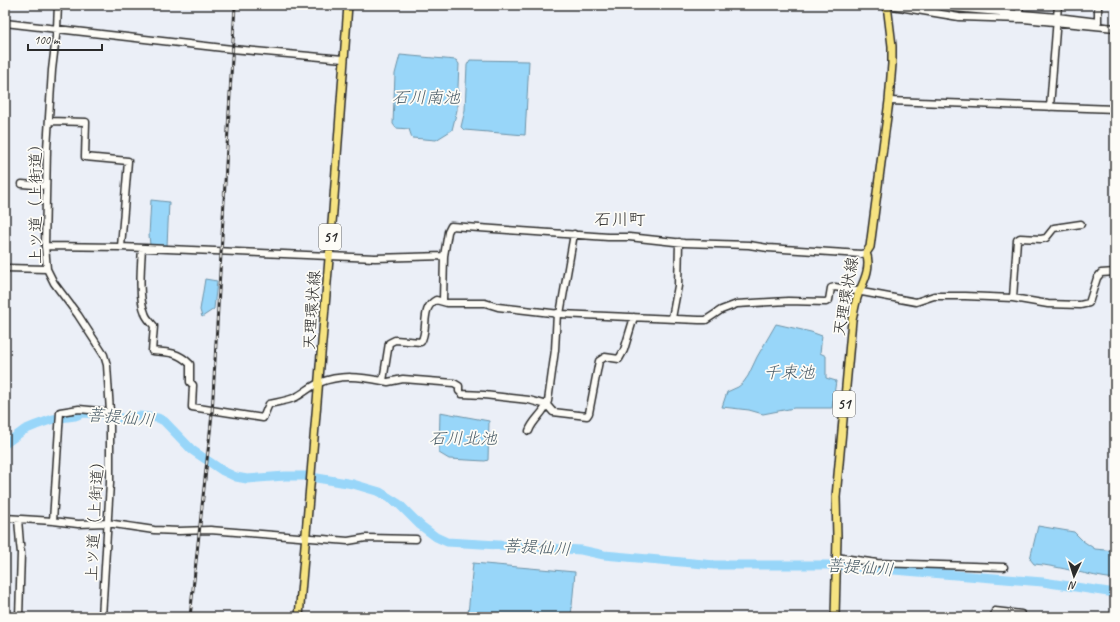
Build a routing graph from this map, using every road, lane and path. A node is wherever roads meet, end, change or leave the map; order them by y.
1 (58, 5) edge
2 (348, 5) edge
3 (887, 5) edge
4 (919, 5) edge
5 (1020, 5) edge
6 (1058, 5) edge
7 (1098, 5) edge
8 (956, 7) edge
9 (1019, 14) junction
10 (1057, 20) junction
11 (5, 23) edge
12 (57, 28) junction
13 (1115, 28) edge
14 (343, 59) junction
15 (889, 101) junction
16 (1050, 107) junction
17 (1115, 109) edge
18 (49, 121) junction
19 (22, 184) dead end
20 (46, 186) junction
21 (1081, 224) dead end
22 (574, 234) junction
23 (680, 242) junction
24 (45, 246) junction
25 (121, 247) junction
26 (142, 248) junction
27 (866, 253) junction
28 (329, 256) junction
29 (444, 256) junction
30 (5, 268) edge
31 (47, 269) junction
32 (1115, 272) edge
33 (861, 291) junction
34 (1013, 298) junction
35 (443, 301) junction
36 (559, 313) junction
37 (634, 317) junction
38 (672, 318) junction
39 (383, 381) junction
40 (319, 383) junction
41 (547, 405) junction
42 (110, 412) junction
43 (529, 431) dead end
44 (5, 518) edge
45 (18, 519) junction
46 (52, 521) junction
47 (107, 523) junction
48 (306, 538) junction
49 (416, 539) dead end
50 (836, 558) junction
51 (1004, 567) dead end
52 (19, 617) edge
53 (102, 617) edge
54 (299, 617) edge
55 (835, 617) edge
56 (994, 617) edge
57 (1020, 617) edge

1 - 12 street, 上ツ道（上街道）
2 - 14 main road, 天理環状線 / 51
3 - 10 street
3 - 15 main road, 天理環状線 / 51
4 - 8 street
5 - 9 street
6 - 10 street
7 - 10 street
8 - 9 street
9 - 10 street
10 - 13 street
10 - 16 street
11 - 12 street
12 - 14 street
12 - 18 street, 上ツ道（上街道）
14 - 28 main road, 天理環状線 / 51
15 - 16 street
15 - 27 main road, 天理環状線 / 51
16 - 17 street
18 - 20 street, 上ツ道（上街道）
18 - 25 street
19 - 20 street
20 - 24 street, 上ツ道（上街道）
21 - 34 street
22 - 23 street
22 - 29 street
22 - 36 street
23 - 27 street
23 - 38 street
24 - 25 street
24 - 31 street, 上ツ道（上街道）
25 - 26 street
26 - 28 street
26 - 40 street
27 - 33 main road, 天理環状線 / 51
28 - 29 street
28 - 40 main road, 天理環状線 / 51
29 - 35 street
30 - 31 street
31 - 42 street, 上ツ道（上街道）
32 - 34 street
33 - 34 street
33 - 38 street
33 - 50 main road, 天理環状線 / 51
35 - 36 street
35 - 39 street
36 - 37 street
36 - 41 street
37 - 38 street
37 - 41 street
39 - 40 street
39 - 41 street
40 - 48 main road, 天理環状線 / 51
41 - 43 street
42 - 46 street
42 - 47 street, 上ツ道（上街道）
44 - 45 street
45 - 46 street
45 - 52 street
46 - 47 street
47 - 48 street
47 - 53 street, 上ツ道（上街道）
48 - 49 street
48 - 54 main road, 天理環状線 / 51
50 - 51 street
50 - 55 main road, 天理環状線 / 51
56 - 57 street

